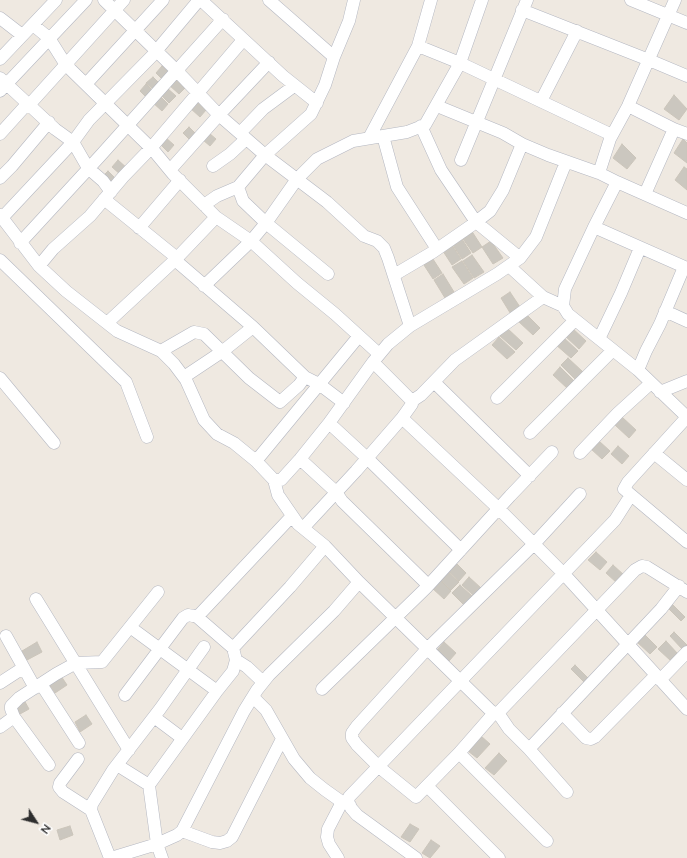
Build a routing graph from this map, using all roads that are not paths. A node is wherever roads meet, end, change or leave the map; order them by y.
1 (56, 0) edge
2 (86, 0) edge
3 (104, 0) edge
4 (124, 0) edge
5 (163, 0) edge
6 (200, 0) edge
7 (269, 0) edge
8 (431, 0) edge
9 (482, 0) edge
10 (632, 0) edge
11 (675, 0) edge
12 (351, 2) edge
13 (525, 5) edge
14 (115, 11) junction
15 (669, 15) junction
16 (0, 18) edge
17 (223, 19) junction
18 (687, 23) edge
19 (33, 25) junction
20 (135, 30) junction
21 (577, 31) junction
22 (22, 35) junction
23 (49, 38) junction
24 (243, 40) junction
25 (418, 46) junction
26 (155, 51) junction
27 (334, 57) junction
28 (0, 59) edge
29 (650, 60) junction
30 (269, 62) junction
31 (460, 63) junction
32 (66, 65) junction
33 (177, 71) junction
34 (687, 76) edge
35 (495, 79) junction
36 (2, 84) edge
37 (86, 84) junction
38 (294, 86) junction
39 (198, 93) junction
40 (541, 101) junction
41 (106, 103) junction
42 (317, 103) junction
43 (29, 104) junction
44 (437, 106) junction
45 (628, 106) junction
46 (219, 115) junction
47 (49, 122) junction
48 (477, 122) junction
49 (127, 126) junction
50 (421, 126) junction
51 (674, 129) junction
52 (0, 134) edge
53 (687, 134) edge
54 (612, 135) junction
55 (243, 136) junction
56 (383, 136) junction
57 (369, 138) junction
58 (73, 142) junction
59 (522, 144) junction
60 (151, 148) junction
61 (265, 155) junction
62 (461, 160) dead end
63 (566, 162) junction
64 (213, 166) dead end
65 (88, 168) junction
66 (170, 170) junction
67 (599, 173) junction
68 (0, 178) edge
69 (297, 179) junction
70 (180, 180) junction
71 (617, 182) junction
72 (238, 187) junction
73 (645, 194) junction
74 (107, 195) junction
75 (204, 206) junction
76 (687, 213) edge
77 (1, 216) edge
78 (216, 217) junction
79 (476, 222) junction
80 (266, 223) junction
81 (594, 227) junction
82 (139, 228) junction
83 (251, 241) junction
84 (20, 243) junction
85 (640, 248) junction
86 (437, 249) junction
87 (520, 258) junction
88 (176, 259) junction
89 (0, 260) edge
90 (39, 266) junction
91 (509, 266) junction
92 (686, 268) edge
93 (328, 274) dead end
94 (394, 275) junction
95 (204, 286) junction
96 (543, 298) junction
97 (563, 306) junction
98 (665, 311) junction
99 (575, 320) junction
100 (687, 322) edge
101 (107, 323) junction
102 (410, 326) junction
103 (253, 328) junction
104 (359, 336) junction
105 (599, 339) junction
106 (613, 350) junction
107 (161, 351) junction
108 (222, 351) junction
109 (376, 358) junction
110 (638, 370) junction
111 (184, 377) junction
112 (305, 377) junction
113 (0, 378) edge
114 (687, 381) edge
115 (434, 382) junction
116 (651, 383) junction
117 (319, 384) junction
118 (660, 392) junction
119 (497, 398) dead end
120 (412, 401) junction
121 (344, 402) junction
122 (687, 417) edge
123 (402, 418) junction
124 (329, 423) junction
125 (530, 433) dead end
126 (147, 437) dead end
127 (54, 443) dead end
128 (552, 452) dead end
129 (580, 453) dead end
130 (654, 453) junction
131 (367, 458) junction
132 (300, 459) junction
133 (256, 461) junction
134 (530, 476) junction
135 (274, 480) junction
136 (687, 480) edge
137 (336, 492) junction
138 (580, 494) dead end
139 (631, 495) junction
140 (499, 509) junction
141 (292, 516) junction
142 (304, 528) junction
143 (687, 542) edge
144 (534, 544) junction
145 (325, 546) junction
146 (460, 550) junction
147 (563, 573) junction
148 (359, 582) junction
149 (428, 585) junction
150 (683, 589) edge
151 (158, 592) dead end
152 (36, 599) dead end
153 (597, 610) junction
154 (196, 616) junction
155 (396, 617) junction
156 (130, 627) junction
157 (6, 636) dead end
158 (628, 643) junction
159 (204, 647) dead end
160 (159, 648) junction
161 (427, 649) junction
162 (687, 652) edge
163 (234, 654) junction
164 (76, 663) junction
165 (23, 668) junction
166 (187, 670) junction
167 (658, 678) junction
168 (461, 681) junction
169 (263, 682) junction
170 (0, 683) edge
171 (38, 686) junction
172 (322, 689) dead end
173 (216, 691) junction
174 (125, 695) dead end
175 (253, 696) junction
176 (687, 709) edge
177 (496, 713) junction
178 (562, 713) junction
179 (14, 717) junction
180 (154, 717) junction
181 (0, 727) edge
182 (182, 738) junction
183 (282, 738) junction
184 (78, 744) dead end
185 (529, 749) junction
186 (129, 750) junction
187 (459, 753) junction
188 (78, 759) dead end
189 (49, 765) dead end
190 (118, 765) junction
191 (379, 767) junction
192 (149, 785) junction
193 (427, 786) junction
194 (567, 792) dead end
195 (346, 803) junction
196 (91, 810) junction
197 (182, 831) junction
198 (547, 841) dead end
199 (157, 844) junction
200 (111, 858) edge
201 (162, 858) edge
202 (338, 858) edge
203 (416, 858) edge
204 (499, 858) edge

1 - 19 street
2 - 23 street
3 - 14 street
4 - 14 street
5 - 20 street
6 - 17 street
6 - 26 street
7 - 27 street
8 - 25 street
9 - 31 street
10 - 15 street
11 - 15 street
12 - 27 street
13 - 21 street
13 - 35 street
14 - 20 street
14 - 32 street
15 - 18 street
15 - 29 street
16 - 22 street
17 - 24 street
17 - 33 street
19 - 22 street
19 - 23 street
20 - 26 street
20 - 37 street
21 - 29 street
21 - 40 street
22 - 28 street
23 - 32 street
23 - 36 street
24 - 30 street
24 - 39 street
25 - 31 street
25 - 57 street
26 - 33 street
26 - 41 street
27 - 42 street
29 - 34 street
29 - 45 street
30 - 38 street
30 - 46 street
31 - 35 street
31 - 44 street
32 - 37 street
32 - 43 street
33 - 39 street
33 - 49 street
35 - 40 street
35 - 48 street
36 - 43 street
37 - 41 street
38 - 42 street
38 - 55 street
39 - 46 street
39 - 60 street
40 - 54 street
41 - 49 street
41 - 58 street
42 - 61 street
43 - 47 street
43 - 52 street
44 - 48 street
44 - 50 street
45 - 51 street
45 - 54 street
46 - 55 street
46 - 66 street
47 - 58 street
47 - 68 street
48 - 59 street
48 - 62 street
49 - 60 street
49 - 65 street
50 - 56 street
50 - 79 street
51 - 53 street
51 - 73 street
54 - 67 street
55 - 61 street
55 - 64 street
56 - 57 street
56 - 86 street
57 - 69 street
58 - 65 street
58 - 77 street
59 - 63 street
59 - 79 street
60 - 66 street
60 - 74 street
61 - 69 street
61 - 72 street
63 - 67 street
63 - 87 street
65 - 74 street
65 - 84 street
66 - 70 street
67 - 71 street
69 - 80 street
69 - 94 street
70 - 75 street
70 - 82 street
71 - 73 street
71 - 81 street
72 - 75 street
72 - 80 street
73 - 76 street
74 - 82 street
74 - 90 street
75 - 78 street
77 - 84 street
78 - 83 street
78 - 88 street
79 - 86 street
79 - 87 street
80 - 83 street
80 - 93 street
81 - 85 street
81 - 97 street
82 - 88 street
83 - 95 street
83 - 104 street
84 - 90 street
85 - 92 street
85 - 105 street
86 - 94 street
87 - 91 street
88 - 95 street
88 - 101 street
89 - 126 street
90 - 101 street
91 - 96 street
91 - 102 street
92 - 98 street
94 - 102 street
95 - 103 street
96 - 97 street
96 - 115 street
97 - 99 street
98 - 100 street
98 - 110 street
99 - 105 street
99 - 119 street
101 - 107 street
102 - 109 street
103 - 108 street
103 - 112 street
104 - 109 street
104 - 117 street
105 - 106 street
106 - 110 street
106 - 125 street
107 - 108 street
107 - 111 street
108 - 111 street
108 - 112 street
109 - 120 street
109 - 121 street
110 - 116 street
111 - 133 street
112 - 117 street
113 - 127 street
114 - 118 street
115 - 120 street
115 - 134 street
116 - 118 street
116 - 129 street
117 - 121 street
117 - 133 street
118 - 122 street
120 - 123 street
121 - 124 street
122 - 130 street
123 - 131 street
123 - 140 street
124 - 131 street
124 - 132 street
128 - 134 street
130 - 136 street
130 - 139 street
131 - 137 street
131 - 146 street
132 - 135 street
132 - 137 street
133 - 135 street
134 - 140 street
135 - 141 street
137 - 142 street
137 - 149 street
138 - 144 street
139 - 143 street
139 - 147 street
140 - 144 street
140 - 146 street
141 - 142 street
141 - 154 street
142 - 145 street
144 - 147 street
144 - 161 street
145 - 148 street
145 - 163 street
146 - 149 street
147 - 153 street
147 - 168 street
148 - 155 street
148 - 169 street
149 - 155 street
150 - 153 street
150 - 158 street
151 - 156 street
152 - 164 street
153 - 158 street
153 - 177 street
154 - 160 street
154 - 163 street
155 - 161 street
155 - 172 street
156 - 160 street
156 - 164 street
157 - 165 street
158 - 167 street
158 - 178 street
159 - 166 street
160 - 166 street
160 - 174 street
161 - 168 street
161 - 191 street
162 - 167 street
163 - 169 street
163 - 173 street
164 - 171 street
164 - 186 street
165 - 170 street
165 - 171 street
166 - 173 street
166 - 180 street
167 - 176 street
167 - 178 street
168 - 177 street
168 - 191 street
169 - 175 street
171 - 179 street
171 - 184 street
173 - 182 street
175 - 183 street
175 - 197 street
177 - 185 street
177 - 187 street
178 - 185 street
179 - 181 street
179 - 189 street
180 - 182 street
180 - 186 street
182 - 192 street
183 - 195 street
183 - 197 street
185 - 194 street
186 - 190 street
187 - 193 street
187 - 198 street
188 - 196 street
190 - 192 street
190 - 196 street
191 - 193 street
191 - 195 street
192 - 199 street
193 - 204 street
195 - 202 street
195 - 203 street
196 - 200 street
197 - 199 street
199 - 200 street
199 - 201 street

